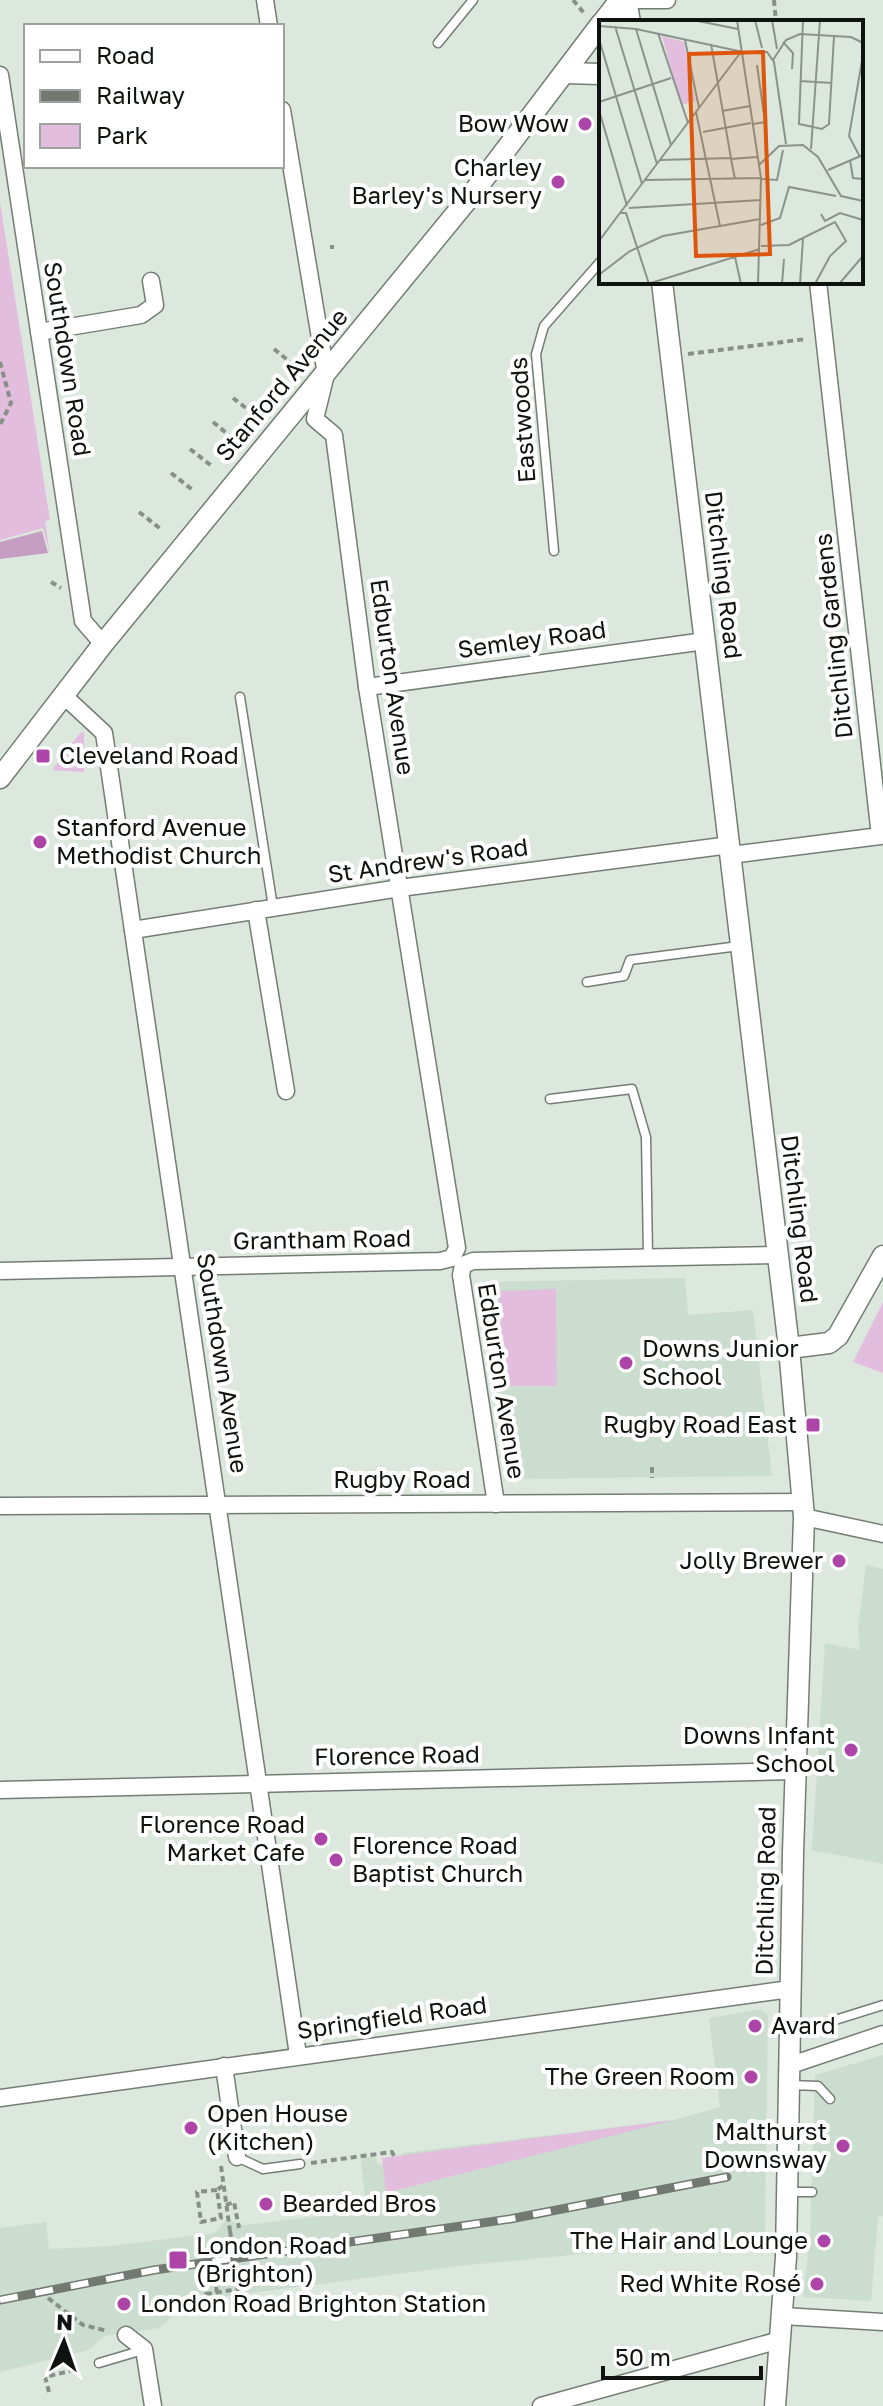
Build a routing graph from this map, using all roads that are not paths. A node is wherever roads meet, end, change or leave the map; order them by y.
1 (265, 0) edge
2 (473, 0) edge
3 (620, 0) edge
4 (626, 0) edge
5 (639, 0) edge
6 (667, 0) edge
7 (604, 20) edge
8 (630, 20) edge
9 (269, 24) edge
10 (599, 27) edge
11 (438, 43) dead end
12 (564, 73) junction
13 (599, 74) edge
14 (0, 75) edge
15 (284, 122) edge
16 (599, 263) edge
17 (151, 281) dead end
18 (662, 284) edge
19 (818, 284) edge
20 (39, 332) junction
21 (326, 374) junction
22 (554, 551) dead end
23 (705, 641) junction
24 (103, 644) junction
25 (367, 687) junction
26 (63, 695) junction
27 (240, 697) dead end
28 (0, 778) edge
29 (730, 850) junction
30 (400, 888) junction
31 (265, 908) junction
32 (133, 930) junction
33 (740, 946) junction
34 (587, 982) dead end
35 (286, 1091) dead end
36 (550, 1099) dead end
37 (777, 1255) junction
38 (648, 1256) junction
39 (883, 1256) edge
40 (457, 1262) junction
41 (183, 1267) junction
42 (0, 1271) edge
43 (789, 1348) junction
44 (219, 1504) junction
45 (496, 1504) junction
46 (0, 1506) edge
47 (804, 1510) junction
48 (883, 1534) edge
49 (796, 1771) junction
50 (259, 1784) junction
51 (0, 1790) edge
52 (790, 1989) junction
53 (883, 2005) edge
54 (789, 2030) junction
55 (883, 2034) edge
56 (298, 2055) junction
57 (224, 2066) junction
58 (788, 2076) junction
59 (0, 2098) edge
60 (830, 2099) dead end
61 (237, 2157) joint
62 (300, 2164) road end
63 (787, 2192) junction
64 (812, 2192) dead end
65 (783, 2316) junction
66 (883, 2322) edge
67 (126, 2335) road end
68 (780, 2340) junction
69 (144, 2349) junction
70 (99, 2363) dead end
71 (153, 2406) edge
72 (541, 2406) edge
73 (775, 2406) edge

1 - 9 street
2 - 11 lane
3 - 7 street, Stanford Avenue
4 - 8 street
5 - 6 street
10 - 12 street, Stanford Avenue
12 - 13 street
12 - 21 street, Stanford Avenue
14 - 20 street, Southdown Road
15 - 21 street, Edburton Avenue
16 - 22 lane, Eastwoods
17 - 20 street
18 - 23 street, Ditchling Road
19 - 29 street, Ditchling Gardens
20 - 24 street, Southdown Road
21 - 24 street, Stanford Avenue
21 - 25 street, Edburton Avenue
23 - 25 street, Semley Road
23 - 29 street, Ditchling Road
24 - 26 street, Stanford Avenue
25 - 30 street, Edburton Avenue
26 - 28 street, Stanford Avenue
26 - 32 street, Southdown Avenue
27 - 31 lane
29 - 30 street, St Andrew's Road
29 - 33 street, Ditchling Road
30 - 31 street, St Andrew's Road
30 - 40 street, Edburton Avenue
31 - 32 street, St Andrew's Road
31 - 35 street
32 - 41 street, Southdown Avenue
33 - 34 lane
33 - 37 street, Ditchling Road
36 - 38 lane
37 - 38 street, Grantham Road
37 - 43 street, Ditchling Road
38 - 40 street, Grantham Road
39 - 43 street
40 - 41 street, Grantham Road
40 - 45 street, Edburton Avenue
41 - 42 street, Grantham Road
41 - 44 street, Southdown Avenue
43 - 47 street, Ditchling Road
44 - 45 street, Rugby Road
44 - 46 street, Rugby Road
44 - 50 street, Southdown Avenue
45 - 47 street, Rugby Road
47 - 48 street, Rugby Road
47 - 49 street, Ditchling Road
49 - 50 street, Florence Road
49 - 52 street, Ditchling Road
50 - 51 street, Florence Road
50 - 56 street, Southdown Avenue
52 - 54 street, Ditchling Road
52 - 56 street, Springfield Road
53 - 54 lane
54 - 58 street, Ditchling Road
55 - 58 street
56 - 57 street, Springfield Road
57 - 59 street, Springfield Road
57 - 61 street
58 - 60 lane
58 - 63 street, Ditchling Road
61 - 62 lane
63 - 64 lane
63 - 65 street, Ditchling Road
65 - 66 street
65 - 68 street, Ditchling Road
67 - 69 street
68 - 72 street
68 - 73 street, Ditchling Road
69 - 70 lane
69 - 71 street

